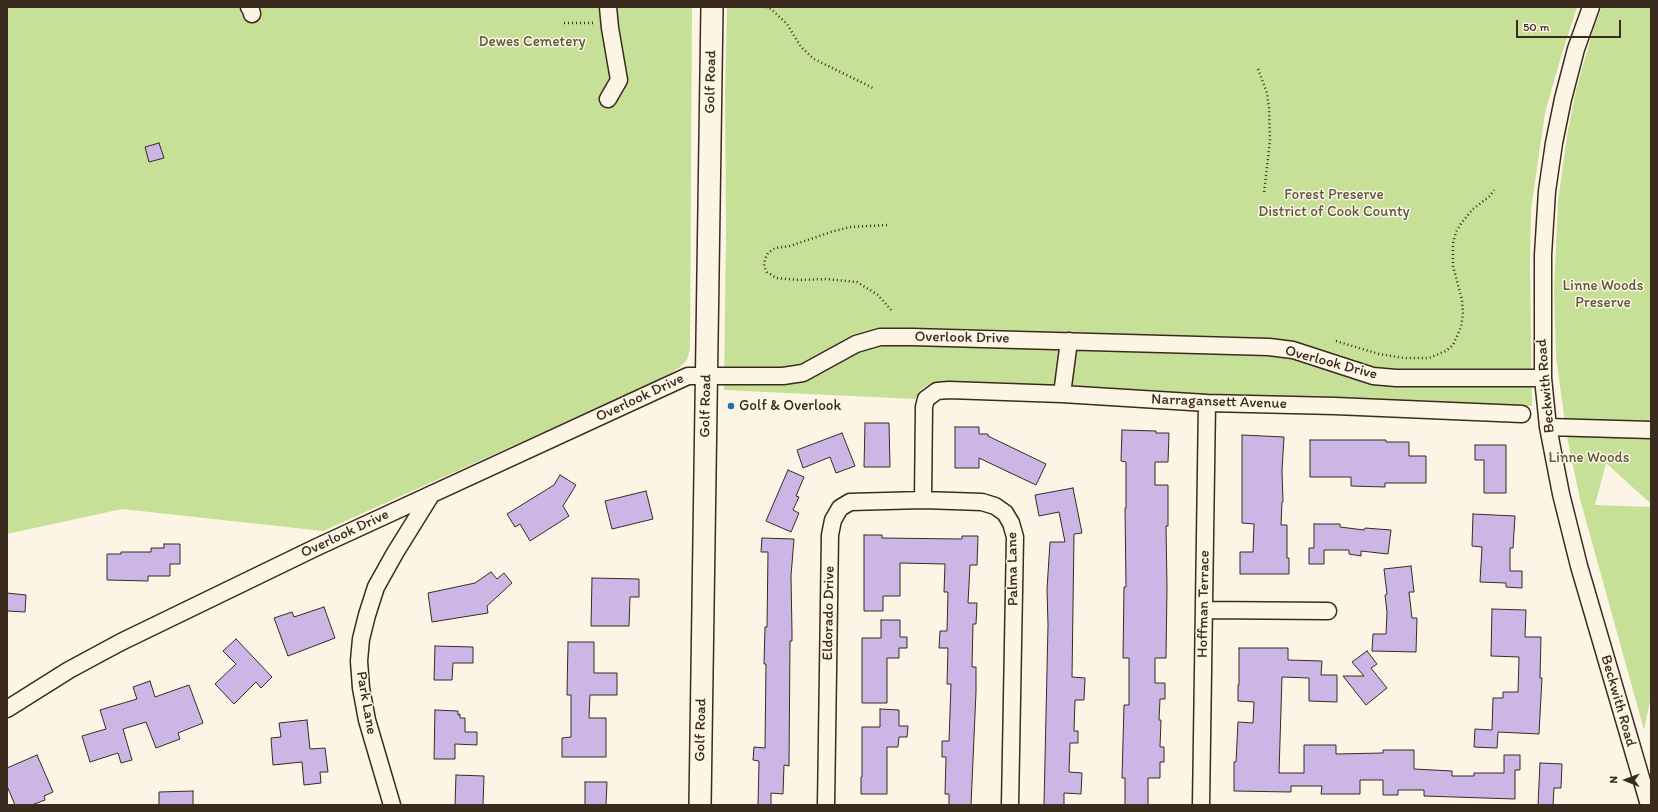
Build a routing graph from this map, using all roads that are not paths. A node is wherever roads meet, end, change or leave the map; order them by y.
1 (712, 7) edge
2 (1591, 7) edge
3 (609, 15) edge
4 (608, 100) dead end
5 (1069, 341) junction
6 (706, 375) junction
7 (1543, 378) junction
8 (1062, 394) junction
9 (1207, 403) junction
10 (1522, 414) dead end
11 (1548, 427) junction
12 (1651, 430) edge
13 (430, 495) junction
14 (923, 500) junction
15 (1204, 610) junction
16 (1328, 611) dead end
17 (7, 709) edge
18 (392, 805) edge
19 (700, 805) edge
20 (826, 805) edge
21 (1010, 805) edge
22 (1201, 805) edge
23 (1649, 805) edge

1 - 6 main road, Golf Road
2 - 7 street, Beckwith Road
3 - 4 street
5 - 6 street, Overlook Drive
5 - 7 street, Overlook Drive
5 - 8 street
6 - 13 street, Overlook Drive
6 - 19 main road, Golf Road
7 - 11 street, Beckwith Road
8 - 9 street, Narragansett Avenue
8 - 14 street, Narragansett Avenue
9 - 10 street, Narragansett Avenue
9 - 15 street, Hoffman Terrace
11 - 12 street
11 - 23 street, Beckwith Road
13 - 17 street, Overlook Drive
13 - 18 street, Park Lane
14 - 20 street, Eldorado Drive
14 - 21 street, Palma Lane
15 - 16 street
15 - 22 street, Hoffman Terrace

